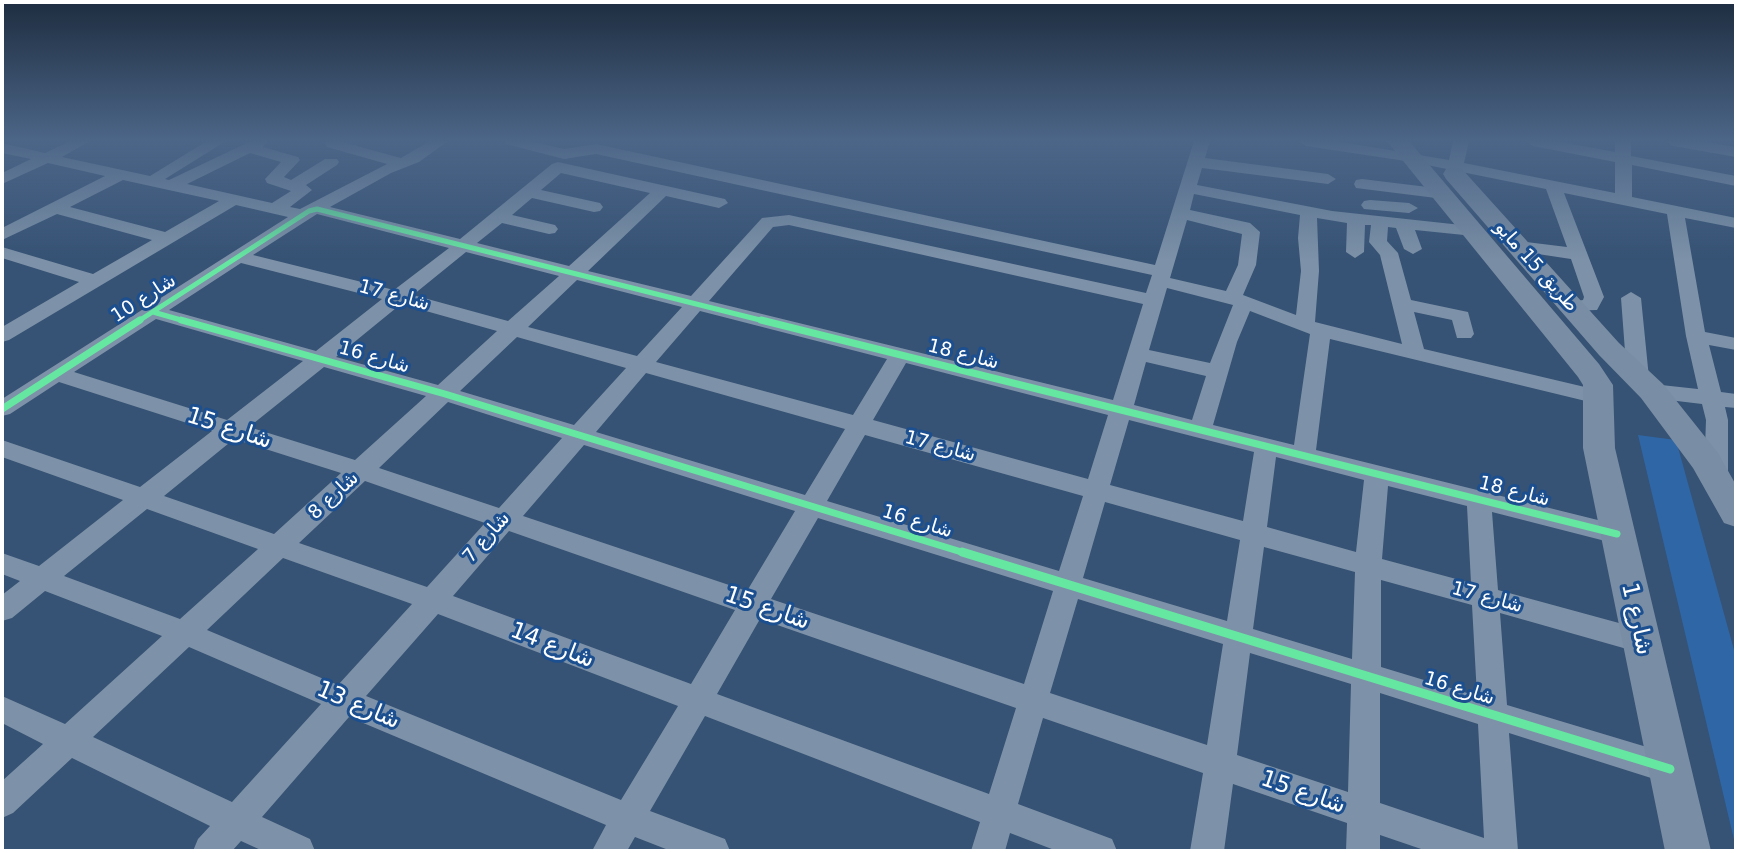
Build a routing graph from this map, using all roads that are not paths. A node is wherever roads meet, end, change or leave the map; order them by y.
1 (95, 181) edge
2 (155, 181) edge
3 (181, 181) edge
4 (279, 181) edge
5 (300, 181) edge
6 (368, 181) edge
7 (542, 181) edge
8 (621, 181) edge
9 (728, 181) edge
10 (1190, 181) edge
11 (1232, 181) edge
12 (1235, 181) edge
13 (1279, 181) edge
14 (1309, 181) edge
15 (1327, 181) edge
16 (1435, 181) edge
17 (1464, 181) edge
18 (1529, 181) edge
19 (1624, 181) edge
20 (1362, 184) dead end
21 (172, 185) junction
22 (293, 185) junction
23 (1553, 186) junction
24 (663, 190) junction
25 (529, 192) junction
26 (1444, 194) junction
27 (235, 200) junction
28 (1624, 200) junction
29 (719, 203) dead end
30 (594, 207) dead end
31 (54, 208) junction
32 (275, 209) junction
33 (1675, 210) junction
34 (309, 212) junction
35 (1309, 212) junction
36 (1180, 213) junction
37 (1391, 215) junction
38 (499, 217) junction
39 (1356, 219) junction
40 (1736, 223) edge
41 (549, 229) dead end
42 (1475, 232) junction
43 (2, 235) edge
44 (169, 239) junction
45 (463, 246) junction
46 (1518, 246) junction
47 (1413, 249) dead end
48 (2, 252) edge
49 (1355, 252) dead end
50 (1578, 254) junction
51 (239, 257) junction
52 (573, 273) junction
53 (95, 281) junction
54 (1159, 285) junction
55 (397, 297) junction
56 (1631, 298) dead end
57 (1238, 300) junction
58 (695, 304) junction
59 (1403, 304) junction
60 (1572, 307) junction
61 (153, 312) junction
62 (1313, 328) junction
63 (516, 330) junction
64 (4, 332) edge
65 (1464, 334) dead end
66 (1696, 337) junction
67 (1736, 344) edge
68 (1415, 353) junction
69 (1138, 354) junction
70 (900, 355) junction
71 (319, 359) junction
72 (641, 364) junction
73 (1218, 372) junction
74 (57, 374) junction
75 (1645, 384) junction
76 (1598, 391) junction
77 (445, 394) junction
78 (1713, 397) junction
79 (1736, 401) edge
80 (2, 409) edge
81 (1121, 410) junction
82 (859, 425) junction
83 (229, 430) junction
84 (1200, 430) junction
85 (578, 435) junction
86 (1266, 447) junction
87 (2, 448) edge
88 (1304, 456) junction
89 (362, 471) junction
90 (1377, 474) junction
91 (1716, 475) junction
92 (1097, 490) junction
93 (142, 499) junction
94 (1479, 500) junction
95 (811, 506) junction
96 (1736, 514) edge
97 (503, 519) junction
98 (1254, 534) junction
99 (1617, 534) junction
100 (279, 547) junction
101 (2, 563) edge
102 (1368, 565) junction
103 (40, 579) junction
104 (1068, 585) junction
105 (1487, 598) junction
106 (432, 600) junction
107 (753, 605) junction
108 (2, 610) edge
109 (185, 633) junction
110 (1238, 637) junction
111 (1641, 640) junction
112 (1366, 677) junction
113 (344, 700) junction
114 (697, 700) junction
115 (1033, 700) junction
116 (2, 709) edge
117 (1493, 716) junction
118 (68, 741) junction
119 (1220, 764) junction
120 (1670, 769) junction
121 (2, 802) edge
122 (999, 814) junction
123 (1364, 814) junction
124 (628, 818) junction
125 (236, 822) junction
126 (210, 851) edge
127 (298, 851) edge
128 (609, 851) edge
129 (713, 851) edge
130 (988, 851) edge
131 (1100, 851) edge
132 (1208, 851) edge
133 (1363, 851) edge
134 (1474, 851) edge
135 (1502, 851) edge
136 (1688, 851) edge

1 - 31 street
2 - 21 street, شارع 18
3 - 21 street
4 - 22 street
5 - 22 street
6 - 34 street
7 - 25 street
8 - 24 street
9 - 54 street
10 - 36 street
11 - 35 street
12 - 13 street
14 - 15 street
16 - 26 main road, طريق 15 مايو
17 - 46 main road, طريق 15 مايو
18 - 23 street
19 - 28 street
20 - 26 street
21 - 27 street, شارع 18
22 - 32 street
23 - 28 street
23 - 50 street
24 - 29 street
24 - 52 street, شارع 8
25 - 30 street
25 - 38 street
26 - 42 main road, طريق 15 مايو
27 - 32 street, شارع 18
27 - 44 street
28 - 33 street
31 - 43 street
31 - 44 street
32 - 34 street, شارع 18
33 - 40 street
33 - 66 street
34 - 45 street, شارع 18
34 - 51 street, شارع 10
35 - 39 street
35 - 62 street
36 - 54 street
36 - 57 street
37 - 39 street
37 - 42 street
37 - 47 street
37 - 59 street
38 - 41 street
38 - 45 street
39 - 49 street
42 - 76 main road, طريق 15 مايو
44 - 53 street
45 - 52 street, شارع 18
45 - 55 street
46 - 50 street
46 - 60 main road, طريق 15 مايو
48 - 53 street
50 - 60 street
51 - 55 street, شارع 17
51 - 61 street, شارع 10
52 - 58 street, شارع 18
52 - 63 street, شارع 8
53 - 64 street
54 - 57 street
54 - 58 street, شارع 7
54 - 69 street
55 - 63 street, شارع 17
55 - 71 street
56 - 75 street
57 - 62 street
57 - 73 street
58 - 70 street, شارع 18
58 - 72 street, شارع 7
59 - 65 street
59 - 68 street
60 - 75 main road, طريق 15 مايو
61 - 71 street, شارع 16
61 - 74 street, شارع 10
62 - 68 street
62 - 88 street
63 - 72 street, شارع 17
63 - 77 street, شارع 8
66 - 67 street
66 - 78 street
68 - 76 street
69 - 73 street
69 - 81 street
70 - 81 street, شارع 18
70 - 82 street
71 - 77 street, شارع 16
71 - 83 street
72 - 82 street, شارع 17
72 - 85 street, شارع 7
73 - 84 street
74 - 80 street, شارع 10
74 - 83 street, شارع 15
75 - 76 main road
75 - 78 street
75 - 91 main road, طريق 15 مايو
76 - 99 main road, شارع 1
77 - 85 street, شارع 16
77 - 89 street, شارع 8
78 - 79 street
78 - 91 street
81 - 84 street, شارع 18
81 - 92 street
82 - 92 street, شارع 17
82 - 95 street
83 - 89 street, شارع 15
83 - 93 street
84 - 86 street, شارع 18
85 - 95 street, شارع 16
85 - 97 street, شارع 7
86 - 88 street, شارع 18
86 - 98 street
87 - 93 street, شارع 14
88 - 90 street, شارع 18
89 - 97 street, شارع 15
89 - 100 street, شارع 8
90 - 94 street, شارع 18
90 - 102 street
91 - 96 main road, طريق 15 مايو
92 - 98 street, شارع 17
92 - 104 street
93 - 100 street, شارع 14
93 - 103 street
94 - 99 street, شارع 18
94 - 105 street
95 - 104 street, شارع 16
95 - 107 street
97 - 106 street, شارع 7
97 - 107 street, شارع 15
98 - 102 street, شارع 17
98 - 110 street
99 - 111 main road, شارع 1
100 - 106 street, شارع 14
100 - 109 street, شارع 8
101 - 103 street, شارع 13
102 - 105 street, شارع 17
102 - 112 street
103 - 108 street
103 - 109 street, شارع 13
104 - 110 street, شارع 16
104 - 115 street
105 - 111 street, شارع 17
105 - 117 street
106 - 113 street, شارع 7
106 - 114 street, شارع 14
107 - 114 street
107 - 115 street, شارع 15
109 - 113 street, شارع 13
109 - 118 street, شارع 8
110 - 112 street, شارع 16
110 - 119 street
111 - 120 main road, شارع 1
112 - 117 street, شارع 16
112 - 123 street
113 - 124 street, شارع 13
113 - 125 street, شارع 7
114 - 122 street, شارع 14
114 - 124 street
115 - 119 street, شارع 15
115 - 122 street
116 - 118 street
117 - 120 street, شارع 16
117 - 135 street
118 - 121 street, شارع 8
118 - 125 street
119 - 123 street, شارع 15
119 - 132 street
120 - 136 main road, شارع 1
122 - 130 street
122 - 131 street, شارع 14
123 - 133 street
123 - 134 street, شارع 15
124 - 128 street
124 - 129 street, شارع 13
125 - 126 street, شارع 7
125 - 127 street

